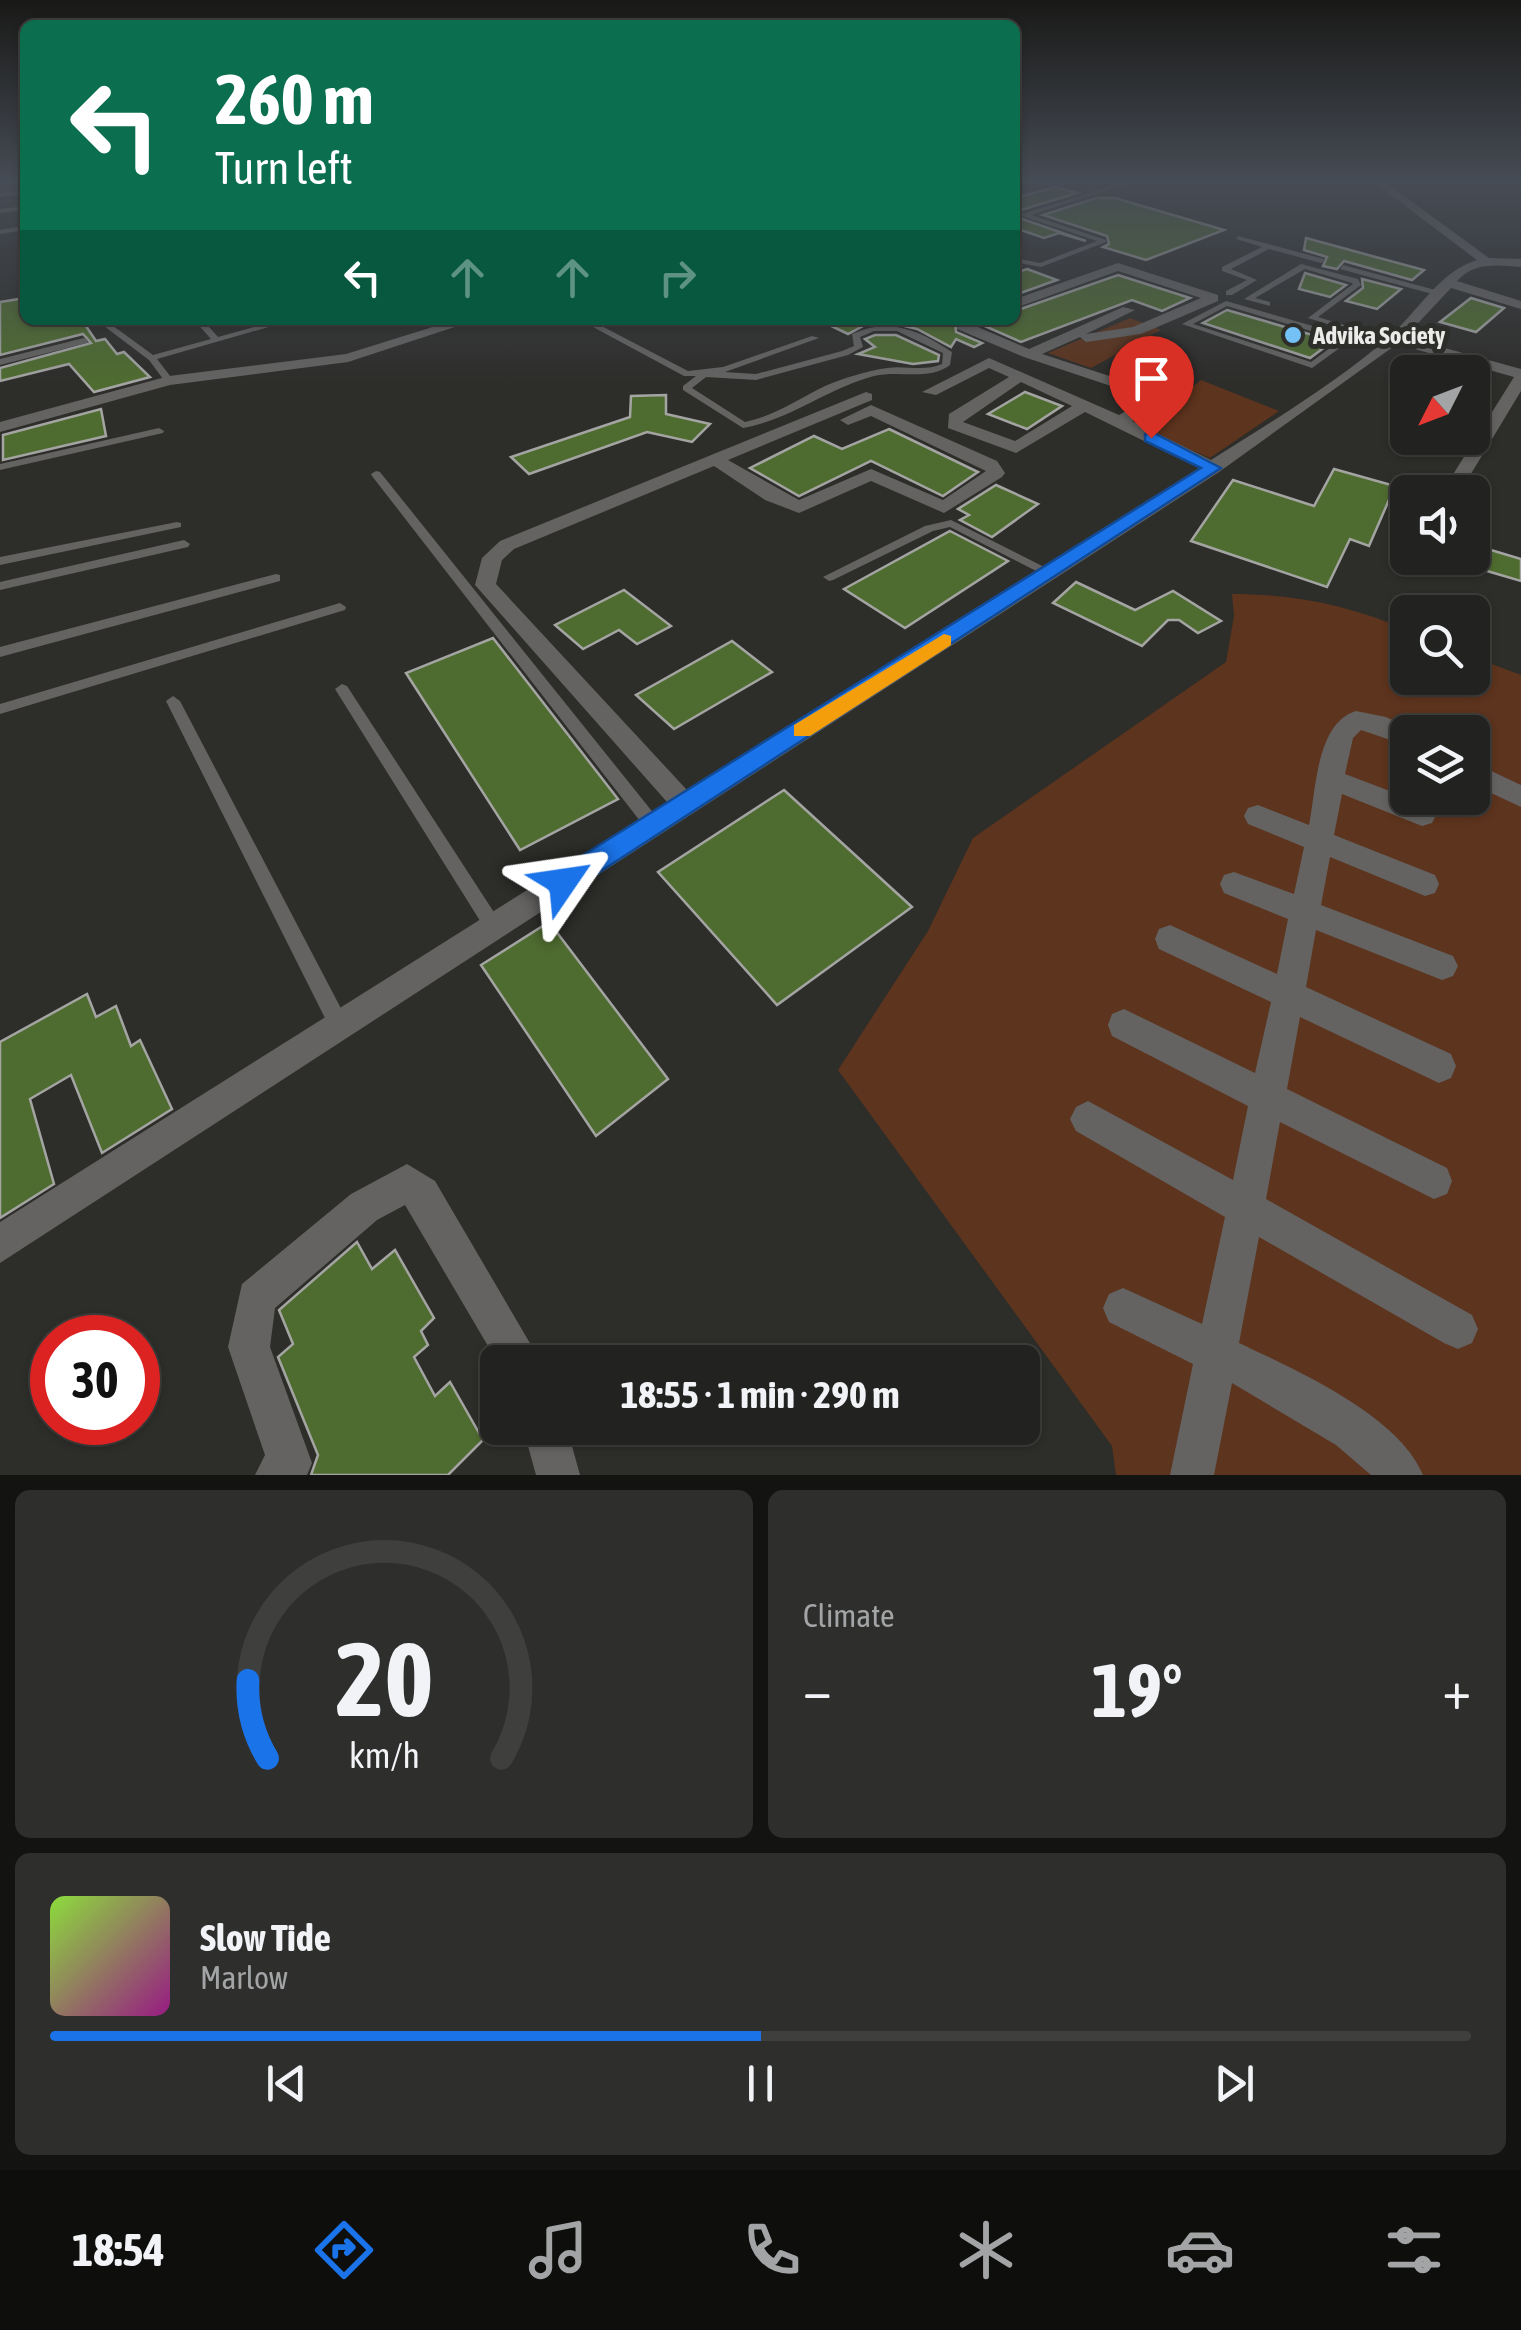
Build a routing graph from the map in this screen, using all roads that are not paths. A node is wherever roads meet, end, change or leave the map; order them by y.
1 (1084, 249) edge
2 (1263, 249) edge
3 (1287, 249) edge
4 (1434, 249) edge
5 (1020, 261) edge
6 (1521, 263) edge
7 (1457, 276) junction
8 (1521, 288) edge
9 (1230, 293) dead end
10 (1020, 302) edge
11 (1521, 305) edge
12 (1128, 310) dead end
13 (1312, 318) junction
14 (107, 325) edge
15 (202, 325) edge
16 (271, 325) edge
17 (454, 325) edge
18 (593, 325) edge
19 (964, 325) edge
20 (815, 338) dead end
21 (1348, 339) junction
22 (216, 340) junction
23 (84, 341) dead end
24 (1389, 344) junction
25 (1036, 356) junction
26 (152, 358) junction
27 (0, 362) edge
28 (1181, 363) dead end
29 (704, 374) junction
30 (1021, 376) junction
31 (1100, 376) junction
32 (1521, 376) edge
33 (169, 381) junction
34 (1138, 388) junction
35 (930, 392) dead end
36 (866, 398) dead end
37 (1084, 406) junction
38 (1138, 410) junction
39 (1120, 422) junction
40 (0, 427) edge
41 (158, 431) dead end
42 (724, 465) junction
43 (0, 467) edge
44 (1213, 468) junction
45 (376, 474) dead end
46 (1461, 475) edge
47 (177, 524) dead end
48 (184, 544) dead end
49 (0, 561) edge
50 (1050, 573) junction
51 (829, 577) dead end
52 (276, 578) dead end
53 (0, 586) edge
54 (340, 607) dead end
55 (0, 652) edge
56 (342, 689) dead end
57 (173, 700) dead end
58 (0, 709) edge
59 (1390, 729) edge
60 (1330, 779) junction
61 (1490, 782) edge
62 (1521, 798) edge
63 (684, 805) junction
64 (1258, 816) dead end
65 (1422, 816) dead end
66 (652, 826) junction
67 (1318, 840) junction
68 (1234, 884) dead end
69 (1425, 884) dead end
70 (1304, 911) junction
71 (493, 926) junction
72 (1170, 940) dead end
73 (1442, 966) dead end
74 (1287, 993) junction
75 (340, 1025) junction
76 (1124, 1025) dead end
77 (1439, 1066) dead end
78 (1267, 1096) junction
79 (1088, 1119) dead end
80 (1434, 1181) dead end
81 (1244, 1210) junction
82 (0, 1244) edge
83 (1123, 1308) dead end
84 (1458, 1329) dead end
85 (510, 1345) edge
86 (1216, 1354) junction
87 (550, 1445) edge
88 (277, 1475) edge
89 (558, 1475) edge
90 (1192, 1475) edge
91 (1401, 1475) edge

1 - 5 lane
2 - 9 lane
3 - 7 lane
4 - 7 street
6 - 7 street
7 - 8 street
7 - 11 street
7 - 24 street
10 - 25 street
12 - 25 street
13 - 13 lane
13 - 24 lane
14 - 26 lane
15 - 22 lane
16 - 22 lane
17 - 33 street
18 - 29 lane
19 - 25 street
20 - 29 lane
21 - 21 lane
21 - 24 lane
22 - 26 lane
23 - 27 lane
24 - 32 street
24 - 44 street
25 - 31 street
26 - 33 lane
28 - 34 street
29 - 29 lane
30 - 35 street
30 - 37 street
30 - 37 street
31 - 34 street
31 - 38 street
32 - 46 street
33 - 40 street
34 - 38 street
36 - 42 street
37 - 39 street
38 - 39 street
39 - 44 street
41 - 43 lane
42 - 42 street
42 - 63 street
44 - 50 street
45 - 66 lane
47 - 49 lane
48 - 53 lane
50 - 51 lane
50 - 63 street
52 - 55 lane
54 - 58 lane
56 - 71 lane
57 - 75 lane
59 - 60 street
60 - 65 street
60 - 67 street
61 - 62 street
63 - 66 street
64 - 67 street
66 - 71 street
67 - 69 street
67 - 70 street
68 - 70 street
70 - 73 street
70 - 74 street
71 - 75 street
72 - 74 street
74 - 77 street
74 - 78 street
75 - 82 street
76 - 78 street
78 - 80 street
78 - 81 street
79 - 81 street
81 - 84 street
81 - 86 street
83 - 86 street
85 - 88 street
86 - 90 street
86 - 91 street
87 - 89 street

